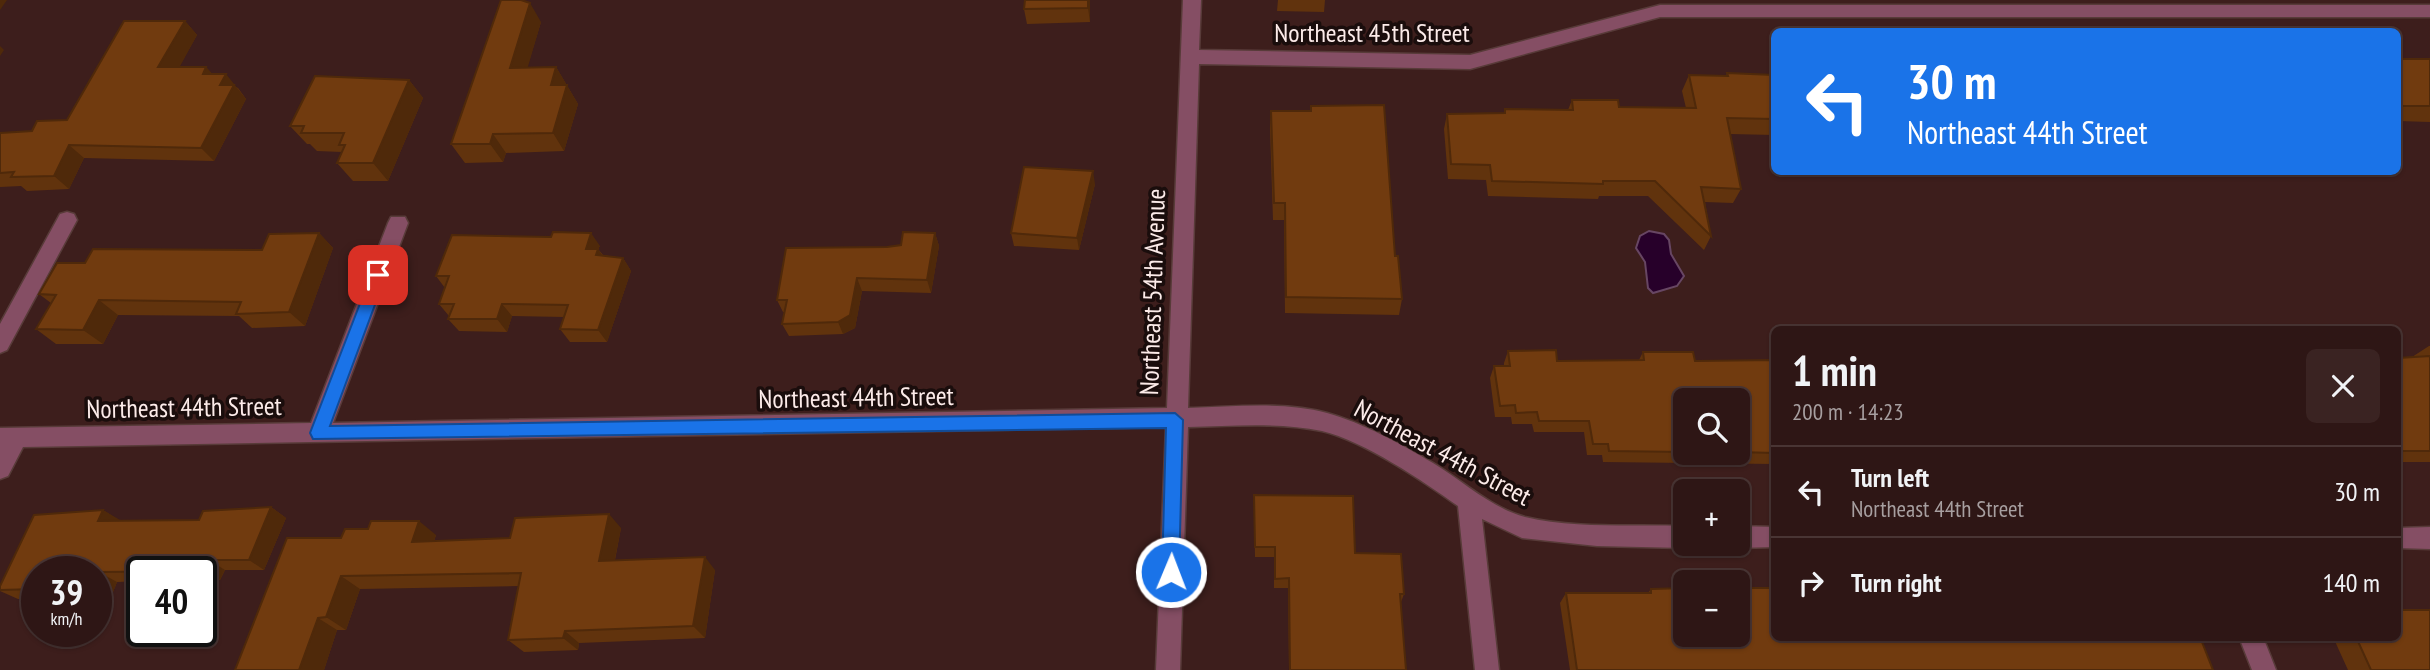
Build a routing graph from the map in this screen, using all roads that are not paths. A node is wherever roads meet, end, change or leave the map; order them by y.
1 (1192, 0) edge
2 (2430, 11) edge
3 (1189, 57) junction
4 (66, 220) dead end
5 (398, 223) dead end
6 (0, 344) edge
7 (1175, 420) junction
8 (318, 433) junction
9 (8, 438) edge
10 (0, 469) edge
11 (1469, 501) junction
12 (1673, 537) edge
13 (1750, 537) edge
14 (1771, 537) edge
15 (2401, 538) edge
16 (2430, 538) edge
17 (2252, 641) edge
18 (1168, 670) edge
19 (1487, 670) edge
20 (2264, 670) edge

1 - 3 street, Northeast 54th Avenue
2 - 3 street, Northeast 45th Street
3 - 7 street, Northeast 54th Avenue
4 - 6 street
5 - 8 street
7 - 8 street, Northeast 44th Street
7 - 11 street, Northeast 44th Street
7 - 18 street, Northeast 54th Avenue
8 - 9 street, Northeast 44th Street
9 - 10 street
11 - 12 street, Northeast 44th Street
11 - 19 street
13 - 14 street
15 - 16 street
17 - 20 street

